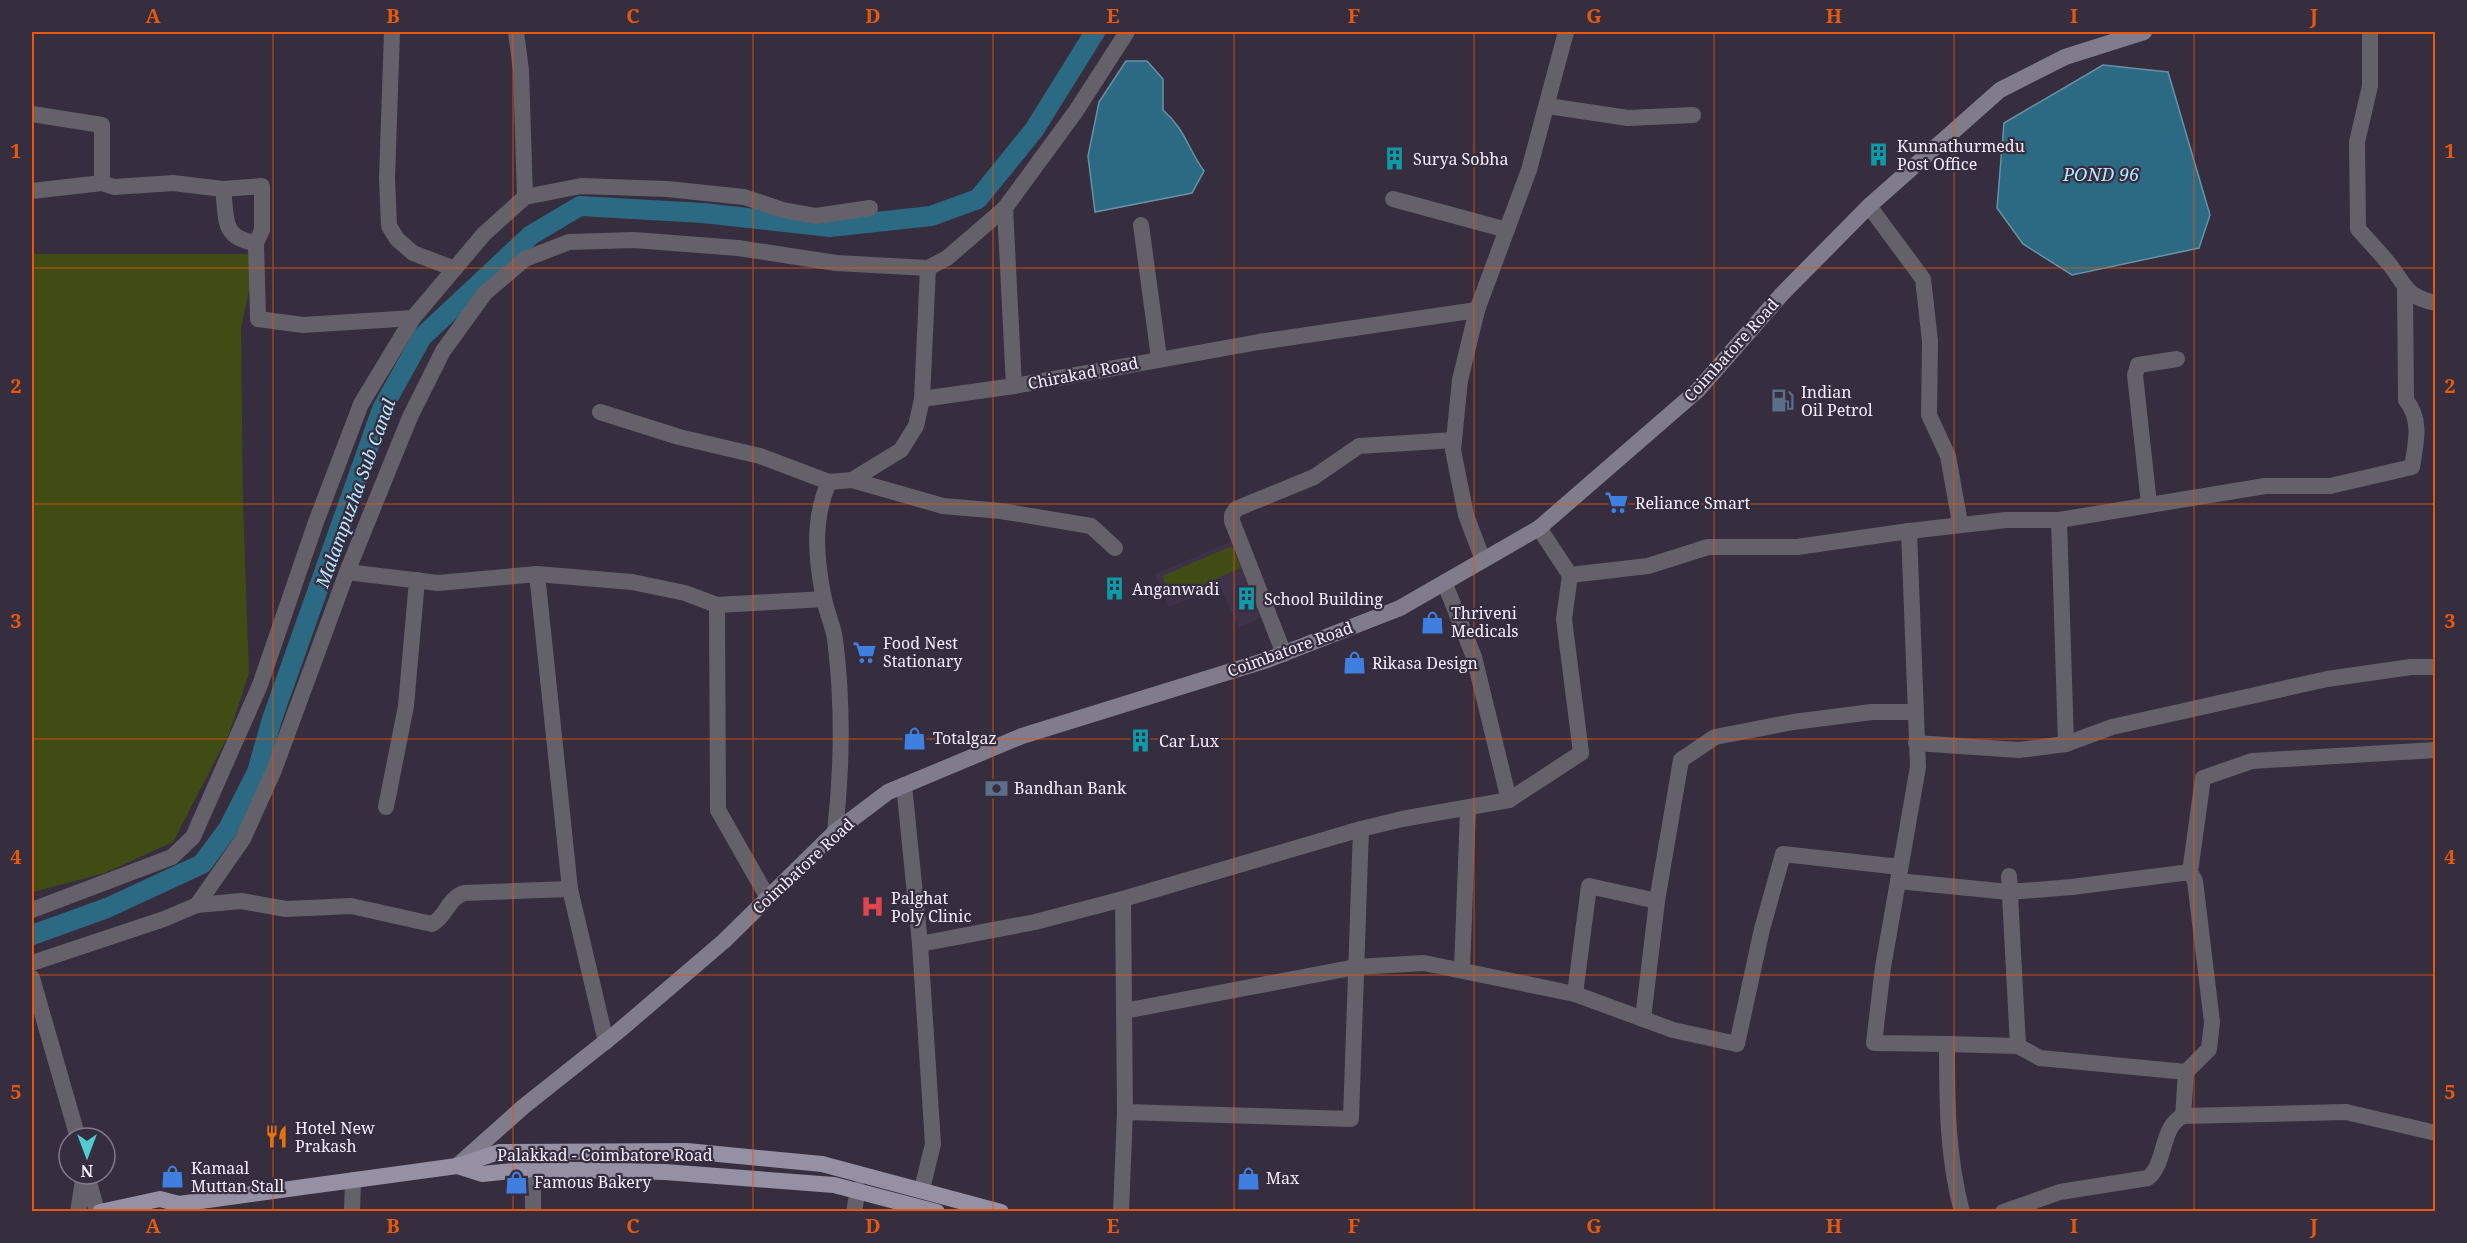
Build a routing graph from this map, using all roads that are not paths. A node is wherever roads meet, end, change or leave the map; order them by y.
1 (392, 32) edge
2 (516, 32) edge
3 (1127, 32) edge
4 (1566, 32) edge
5 (2144, 32) edge
6 (2370, 32) edge
7 (1548, 106) junction
8 (32, 114) edge
9 (1693, 115) dead end
10 (102, 183) junction
11 (223, 189) junction
12 (32, 191) edge
13 (525, 197) junction
14 (1393, 199) dead end
15 (1869, 206) junction
16 (870, 208) dead end
17 (1005, 208) junction
18 (1141, 225) dead end
19 (1507, 230) junction
20 (256, 243) junction
21 (928, 268) junction
22 (455, 269) junction
23 (2405, 289) junction
24 (2436, 303) edge
25 (1477, 310) junction
26 (413, 318) junction
27 (1159, 358) junction
28 (2177, 359) dead end
29 (1014, 386) junction
30 (921, 399) junction
31 (600, 412) dead end
32 (1454, 440) junction
33 (852, 480) junction
34 (829, 482) junction
35 (2149, 504) junction
36 (2059, 520) junction
37 (1960, 524) junction
38 (1539, 528) junction
39 (1909, 531) junction
40 (1115, 548) dead end
41 (1483, 560) junction
42 (347, 572) junction
43 (537, 574) junction
44 (1570, 575) junction
45 (417, 580) junction
46 (1445, 584) junction
47 (824, 599) junction
48 (717, 605) junction
49 (1284, 654) junction
50 (2436, 667) edge
51 (1914, 712) junction
52 (1916, 743) junction
53 (2066, 744) junction
54 (2436, 750) edge
55 (904, 785) junction
56 (1509, 800) junction
57 (386, 807) dead end
58 (1468, 809) junction
59 (1361, 829) junction
60 (835, 832) junction
61 (2190, 872) junction
62 (1899, 874) junction
63 (2009, 884) junction
64 (570, 889) junction
65 (768, 898) junction
66 (1123, 899) junction
67 (1657, 901) junction
68 (197, 905) junction
69 (32, 910) edge
70 (920, 944) junction
71 (32, 963) edge
72 (1356, 967) junction
73 (1462, 970) junction
74 (32, 978) edge
75 (1575, 994) junction
76 (1124, 1011) junction
77 (1643, 1019) junction
78 (606, 1042) junction
79 (1947, 1044) junction
80 (2018, 1046) junction
81 (2186, 1072) junction
82 (1125, 1112) junction
83 (2183, 1116) junction
84 (75, 1126) edge
85 (2436, 1133) edge
86 (457, 1166) junction
87 (533, 1170) junction
88 (353, 1180) junction
89 (83, 1186) edge
90 (90, 1186) edge
91 (922, 1188) junction
92 (858, 1189) junction
93 (177, 1208) edge
94 (78, 1212) edge
95 (99, 1212) edge
96 (352, 1212) edge
97 (533, 1212) edge
98 (854, 1212) edge
99 (938, 1212) edge
100 (1001, 1212) edge
101 (1121, 1212) edge
102 (1962, 1212) edge
103 (2003, 1212) edge

1 - 22 street
2 - 13 street
3 - 17 street
4 - 7 street
5 - 15 main road, Coimbatore Road
6 - 23 street
7 - 9 street
7 - 19 street
8 - 10 street
10 - 11 street
10 - 12 street
11 - 20 street
11 - 20 street
13 - 16 street
13 - 22 street
14 - 19 street
15 - 37 street
15 - 38 main road, Coimbatore Road
17 - 21 street
17 - 29 street
18 - 27 street
19 - 25 street
20 - 26 street
21 - 30 street
21 - 42 street
22 - 26 street
23 - 24 street
23 - 35 street
25 - 27 street, Chirakad Road
25 - 32 street
26 - 69 street
27 - 29 street, Chirakad Road
28 - 35 street
29 - 30 street, Chirakad Road
30 - 33 street
31 - 34 street
32 - 41 street
32 - 49 street
33 - 34 street
33 - 40 street
34 - 47 street
35 - 36 street
36 - 37 street
36 - 53 street
37 - 39 street
38 - 41 main road, Coimbatore Road
38 - 44 street
39 - 44 street
39 - 51 street
41 - 46 main road, Coimbatore Road
42 - 45 street
42 - 68 street
43 - 45 street
43 - 48 street
43 - 64 street
44 - 56 street
45 - 57 street
46 - 49 main road, Coimbatore Road
46 - 56 street
47 - 48 street
47 - 60 street
48 - 65 street
49 - 55 main road, Coimbatore Road
50 - 53 street
51 - 52 street
51 - 67 street
52 - 53 street
52 - 62 street
54 - 61 street
55 - 60 main road, Coimbatore Road
55 - 70 street
56 - 58 street
58 - 59 street
58 - 73 street
59 - 66 street
59 - 72 street
60 - 65 main road, Coimbatore Road
61 - 63 street
61 - 81 street
62 - 63 street
62 - 77 street
62 - 79 street
63 - 80 street
64 - 68 street
64 - 78 street
65 - 78 main road, Coimbatore Road
66 - 70 street
66 - 76 street
67 - 75 street
67 - 77 street
68 - 71 street
70 - 91 street
72 - 73 street
72 - 76 street
72 - 82 street
73 - 75 street
74 - 84 street
75 - 77 street
76 - 82 street
78 - 86 main road, Coimbatore Road
79 - 80 street
79 - 102 street
80 - 81 street
81 - 83 street
82 - 101 street
83 - 85 street
83 - 103 street
86 - 87 main road, Palakkad - Coimbatore Road
86 - 88 main road, Palakkad - Coimbatore Road
86 - 91 main road, Palakkad - Coimbatore Road
87 - 92 main road, Palakkad - Coimbatore Road
87 - 97 street
88 - 93 main road, Palakkad - Coimbatore Road
88 - 96 street
89 - 94 street
90 - 95 street
91 - 100 main road, Palakkad - Coimbatore Road
92 - 98 street
92 - 99 main road, Palakkad - Coimbatore Road
93 - 95 main road, Palakkad - Coimbatore Road

